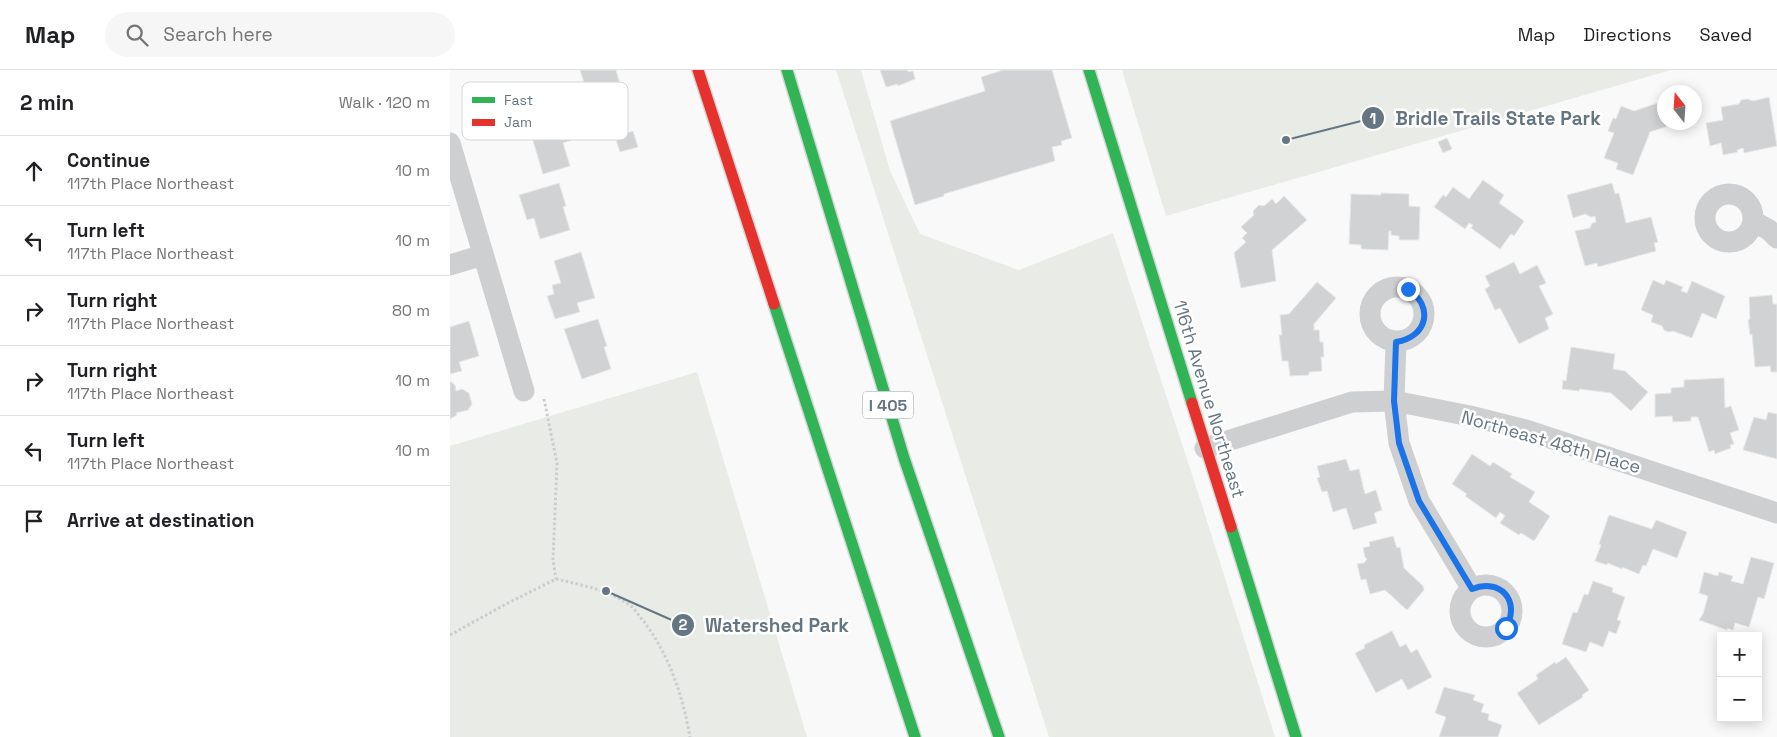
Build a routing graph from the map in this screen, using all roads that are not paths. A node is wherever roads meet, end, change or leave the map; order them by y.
1 (698, 70) edge
2 (787, 70) edge
3 (1089, 70) edge
4 (450, 143) edge
5 (1753, 221) dead end
6 (1777, 238) edge
7 (482, 255) junction
8 (450, 265) edge
9 (1396, 342) dead end
10 (524, 391) road end
11 (1394, 401) junction
12 (1206, 448) junction
13 (1777, 513) edge
14 (1472, 589) dead end
15 (915, 737) edge
16 (999, 737) edge
17 (1296, 737) edge

1 - 15 main road
2 - 16 main road, I 405
3 - 12 main road, 116th Avenue Northeast
4 - 7 street
5 - 6 street
7 - 8 street
7 - 10 street
9 - 11 street
11 - 12 street, Northeast 48th Place
11 - 13 street, Northeast 48th Place
11 - 14 street
12 - 17 main road, 116th Avenue Northeast

